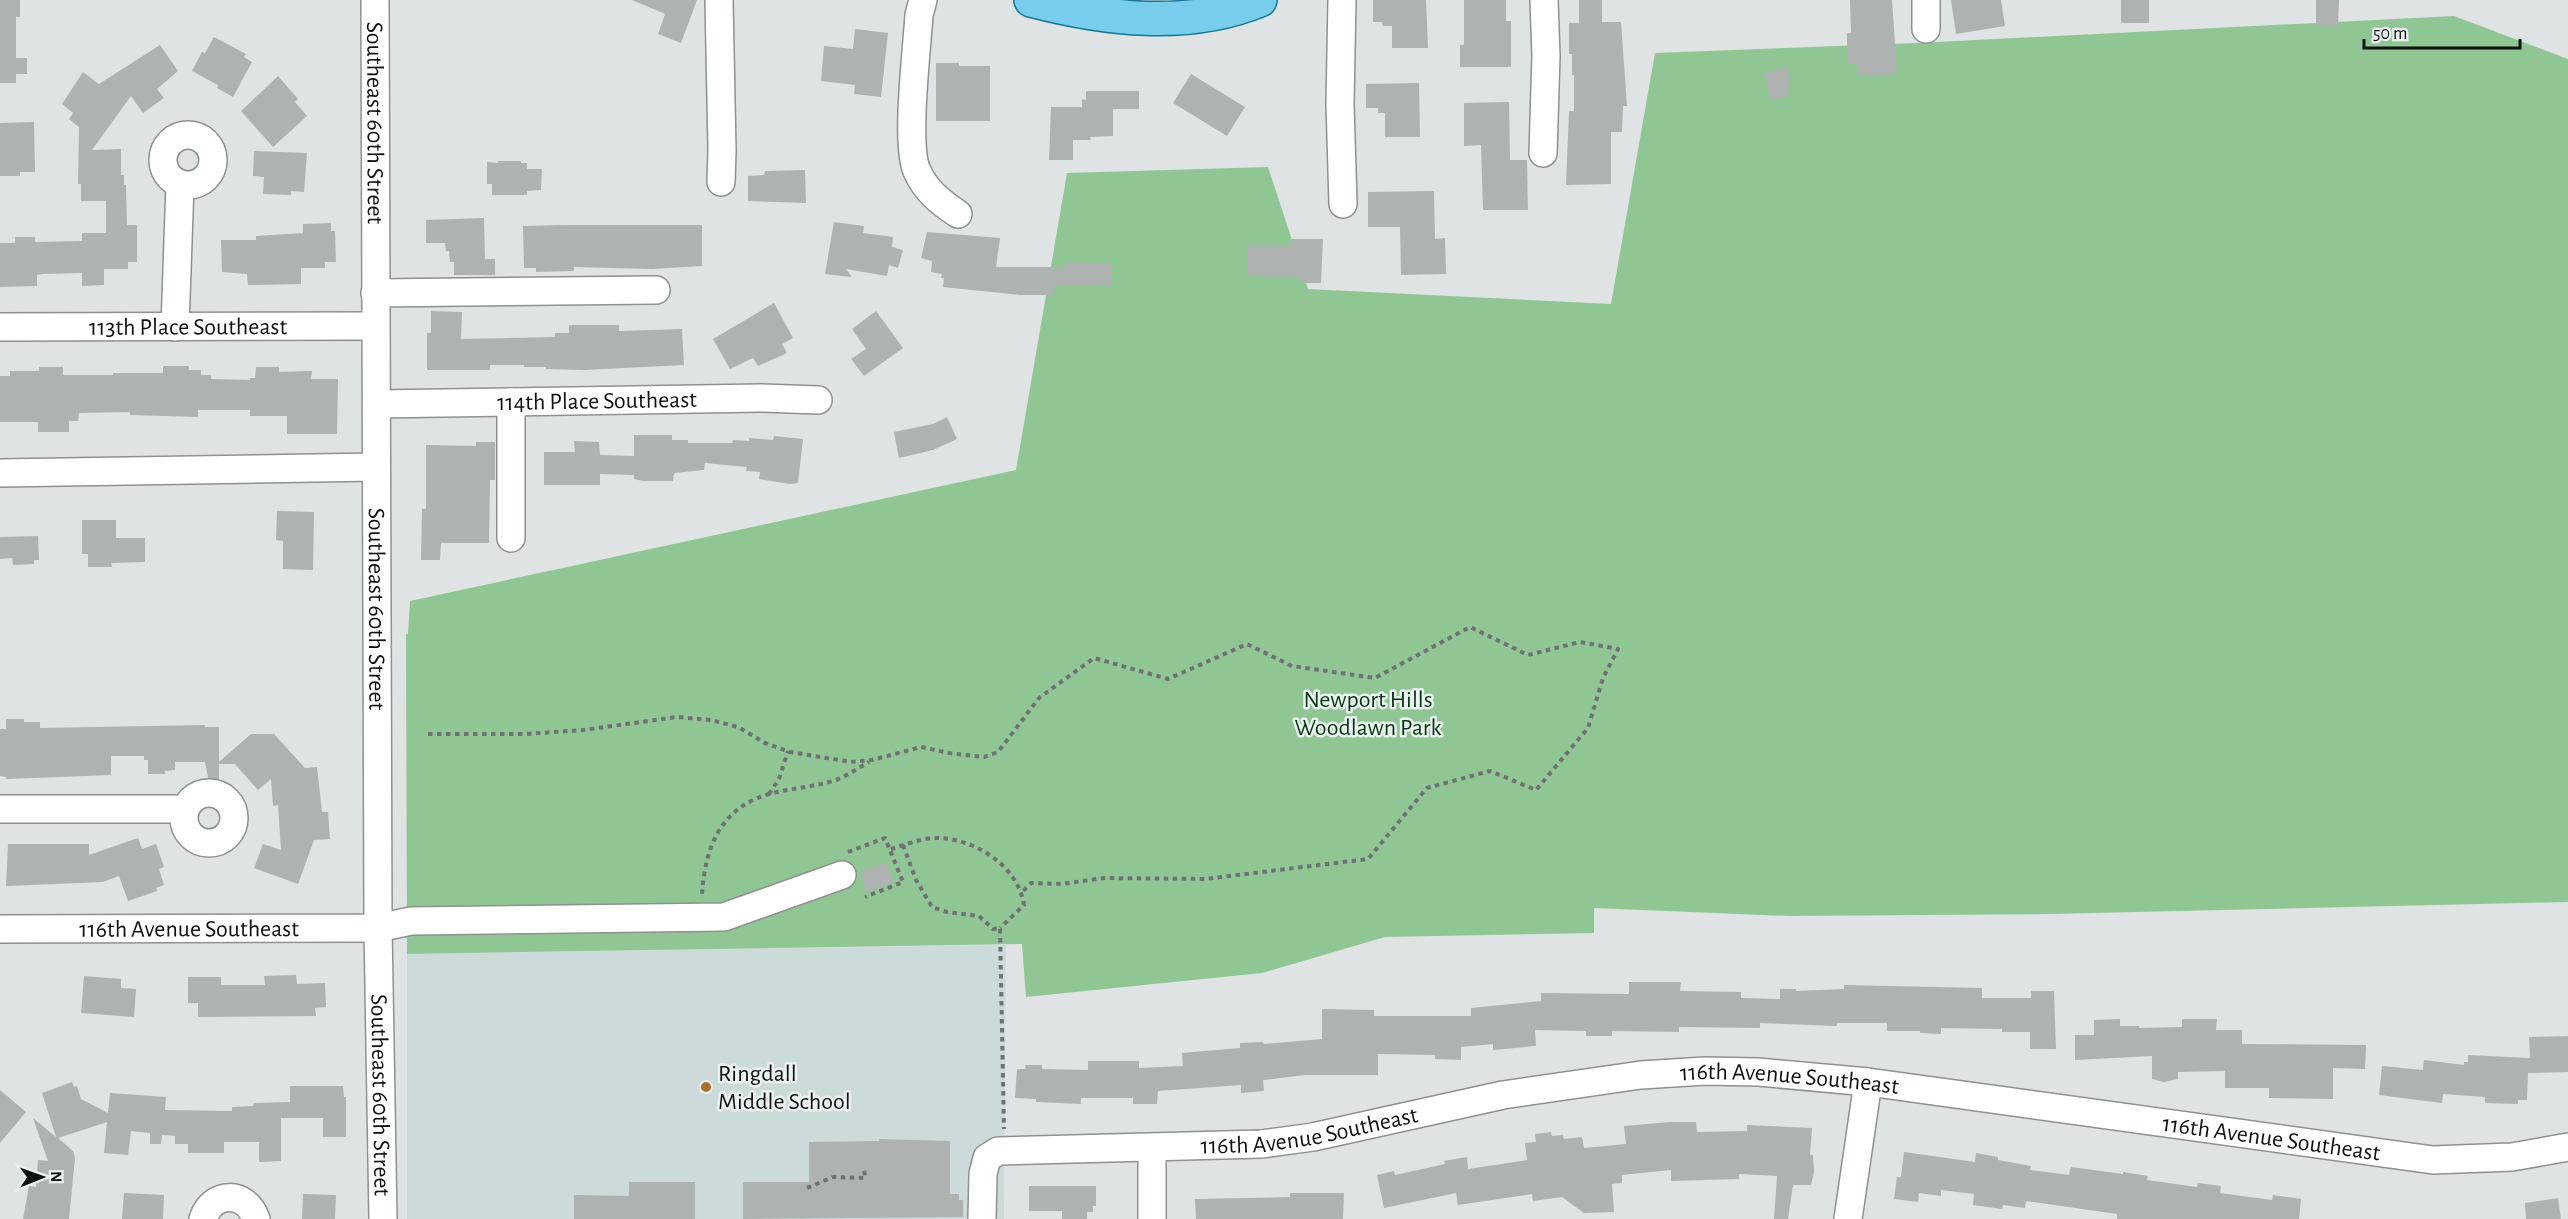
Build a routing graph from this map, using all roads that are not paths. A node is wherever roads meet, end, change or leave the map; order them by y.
1 (375, 0) edge
2 (719, 0) edge
3 (923, 0) edge
4 (1031, 0) edge
5 (1260, 0) edge
6 (1342, 0) edge
7 (1544, 0) edge
8 (1926, 0) edge
9 (1926, 28) dead end
10 (1543, 153) dead end
11 (721, 182) dead end
12 (180, 184) dead end
13 (1343, 204) dead end
14 (957, 214) dead end
15 (656, 290) dead end
16 (375, 293) junction
17 (375, 326) junction
18 (0, 327) edge
19 (175, 327) junction
20 (818, 400) dead end
21 (511, 402) junction
22 (377, 404) junction
23 (376, 466) junction
24 (0, 473) edge
25 (511, 538) dead end
26 (0, 809) edge
27 (185, 809) dead end
28 (842, 875) dead end
29 (378, 928) junction
30 (0, 929) edge
31 (1868, 1082) junction
32 (2568, 1147) edge
33 (1152, 1148) junction
34 (203, 1219) edge
35 (256, 1219) edge
36 (383, 1219) edge
37 (982, 1219) edge
38 (1152, 1219) edge
39 (1848, 1219) edge

1 - 16 street, Southeast 60th Street
2 - 11 street
3 - 14 street
4 - 5 main road
6 - 13 street
7 - 10 street
8 - 9 street
12 - 19 street
15 - 16 street
16 - 17 street, Southeast 60th Street
17 - 19 street, 113th Place Southeast
17 - 22 street, Southeast 60th Street
18 - 19 street, 113th Place Southeast
20 - 21 street, 114th Place Southeast
21 - 22 street, 114th Place Southeast
21 - 25 street
22 - 23 street, Southeast 60th Street
23 - 24 street
23 - 29 street, Southeast 60th Street
26 - 27 street
28 - 29 street, 116th Avenue Southeast
29 - 30 street, 116th Avenue Southeast
29 - 36 street, Southeast 60th Street
31 - 32 street, 116th Avenue Southeast
31 - 33 street, 116th Avenue Southeast
31 - 39 street
33 - 37 street, 116th Avenue Southeast
33 - 38 street
34 - 35 street

